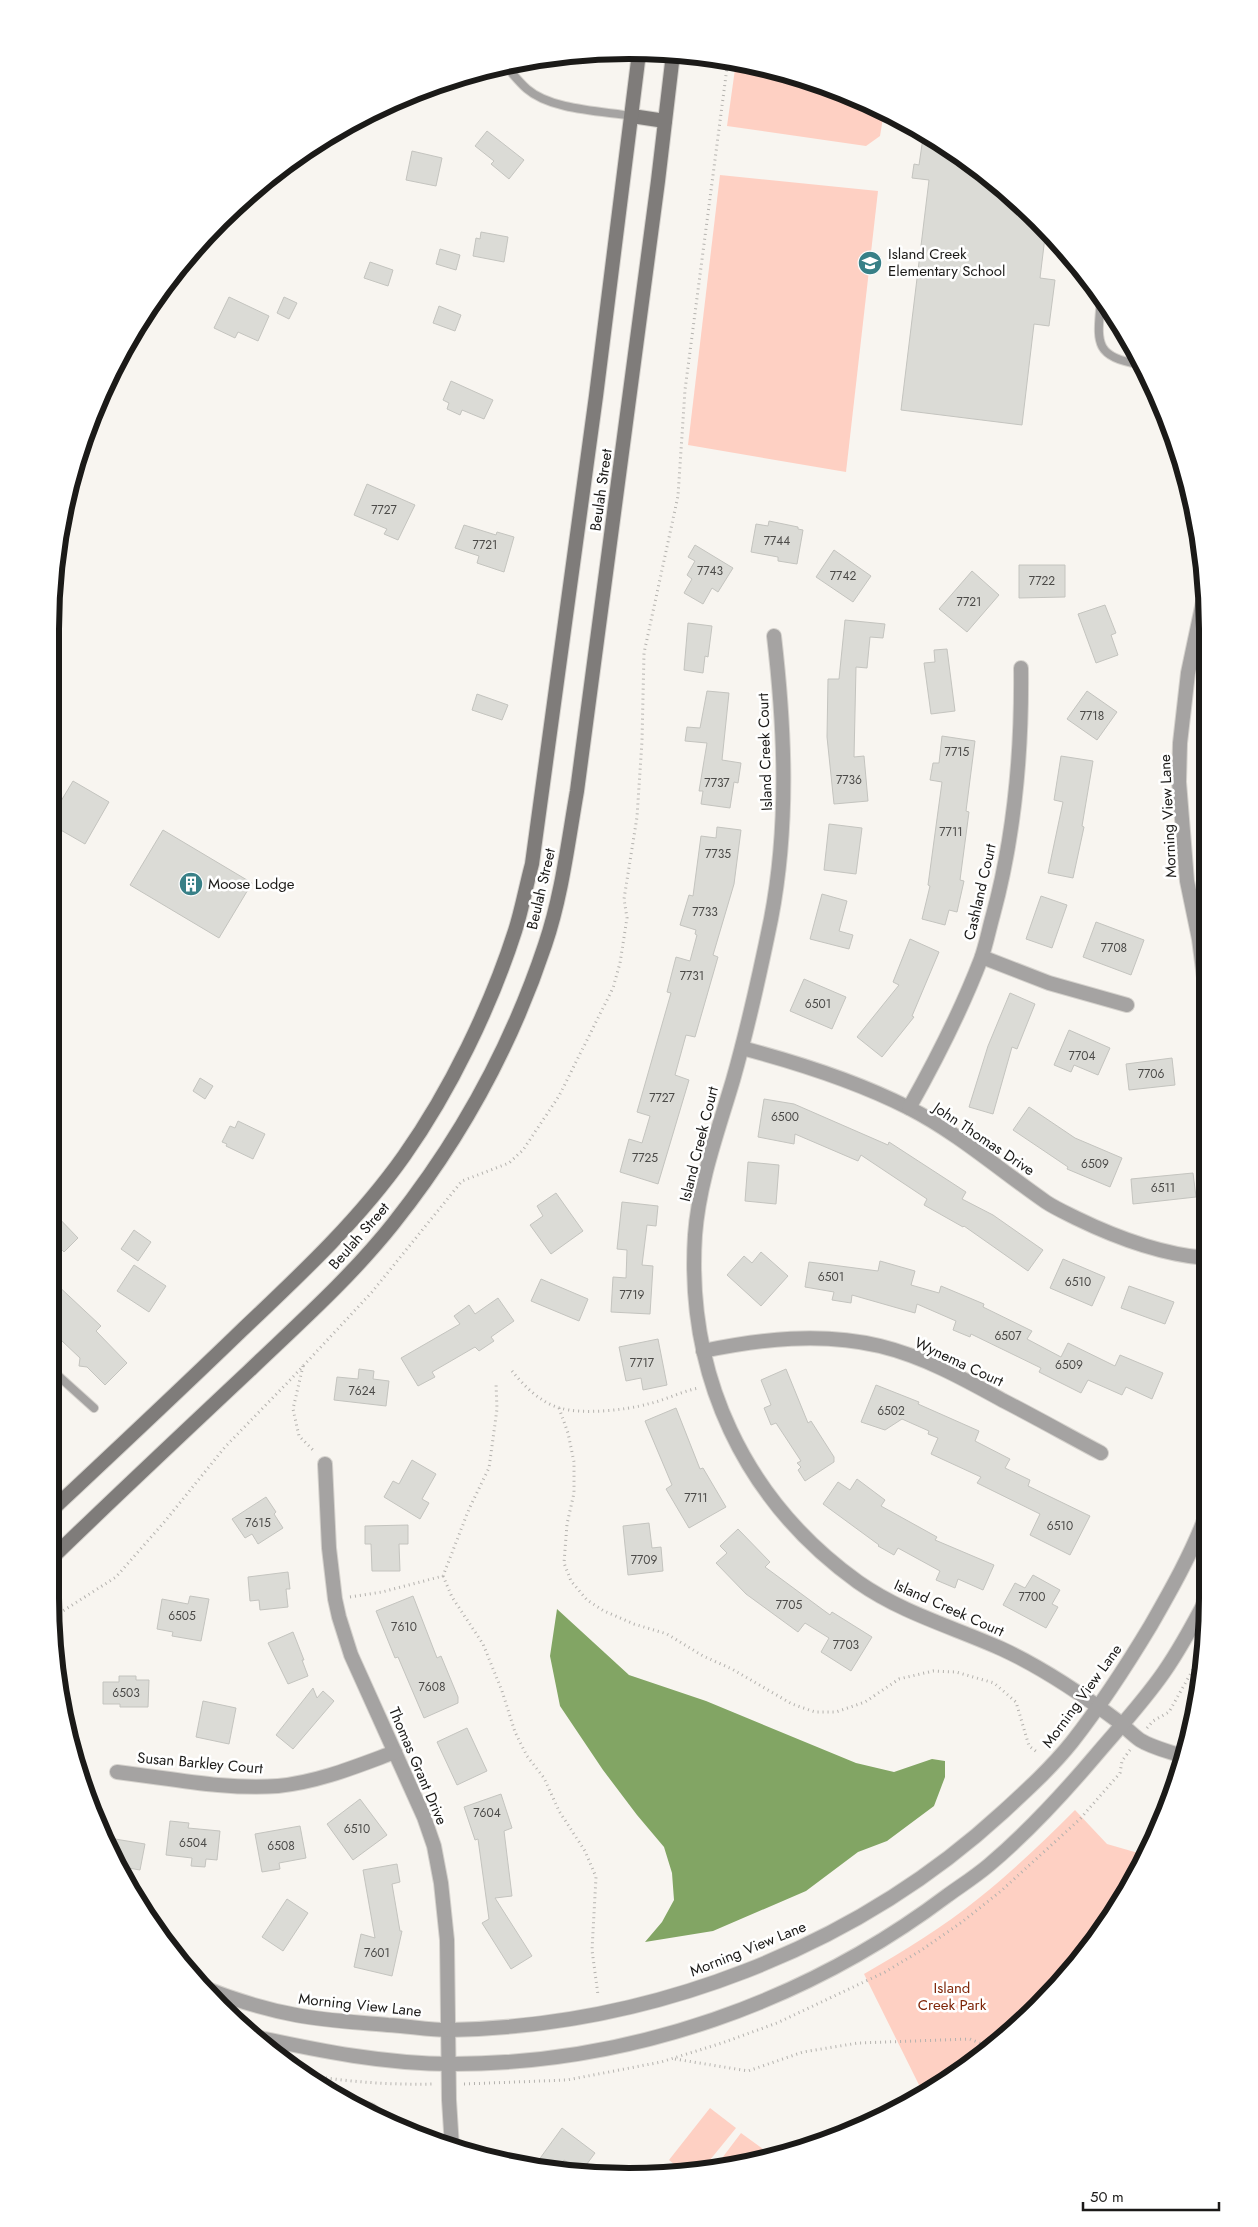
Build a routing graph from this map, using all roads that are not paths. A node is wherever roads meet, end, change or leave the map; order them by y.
1 (638, 59) edge
2 (672, 61) edge
3 (511, 72) edge
4 (632, 116) junction
5 (665, 120) junction
6 (1100, 309) edge
7 (1133, 363) edge
8 (1199, 622) edge
9 (774, 636) dead end
10 (1021, 668) dead end
11 (1199, 938) edge
12 (982, 957) junction
13 (1126, 1005) dead end
14 (742, 1048) junction
15 (909, 1108) junction
16 (1199, 1257) edge
17 (703, 1351) junction
18 (59, 1376) edge
19 (94, 1408) dead end
20 (1101, 1453) dead end
21 (325, 1464) road end
22 (59, 1503) edge
23 (1199, 1530) edge
24 (59, 1551) edge
25 (1199, 1612) edge
26 (1097, 1706) junction
27 (1122, 1724) junction
28 (396, 1752) junction
29 (1177, 1754) edge
30 (117, 1772) dead end
31 (218, 1992) edge
32 (447, 2030) junction
33 (269, 2040) edge
34 (450, 2064) junction
35 (452, 2140) edge

1 - 4 main road, Beulah Street
2 - 5 main road, Beulah Street
3 - 4 lane
4 - 5 main road
4 - 22 main road, Beulah Street
5 - 24 main road, Beulah Street
6 - 7 lane
8 - 11 street, Morning View Lane
9 - 14 street, Island Creek Court
10 - 12 street, Cashland Court
12 - 13 street
12 - 15 street, Cashland Court
14 - 15 street, John Thomas Drive
14 - 17 street, Island Creek Court
15 - 16 street, John Thomas Drive
17 - 20 street, Wynema Court
17 - 26 street, Island Creek Court
18 - 19 lane
21 - 28 street, Thomas Grant Drive
23 - 26 street, Morning View Lane
25 - 27 street
26 - 27 street, Island Creek Court
26 - 32 street, Morning View Lane
27 - 29 street, Island Creek Court
27 - 34 street
28 - 30 street, Susan Barkley Court
28 - 32 street, Thomas Grant Drive
31 - 32 street, Morning View Lane
32 - 34 street, Thomas Grant Drive
33 - 34 street
34 - 35 street, Thomas Grant Drive

